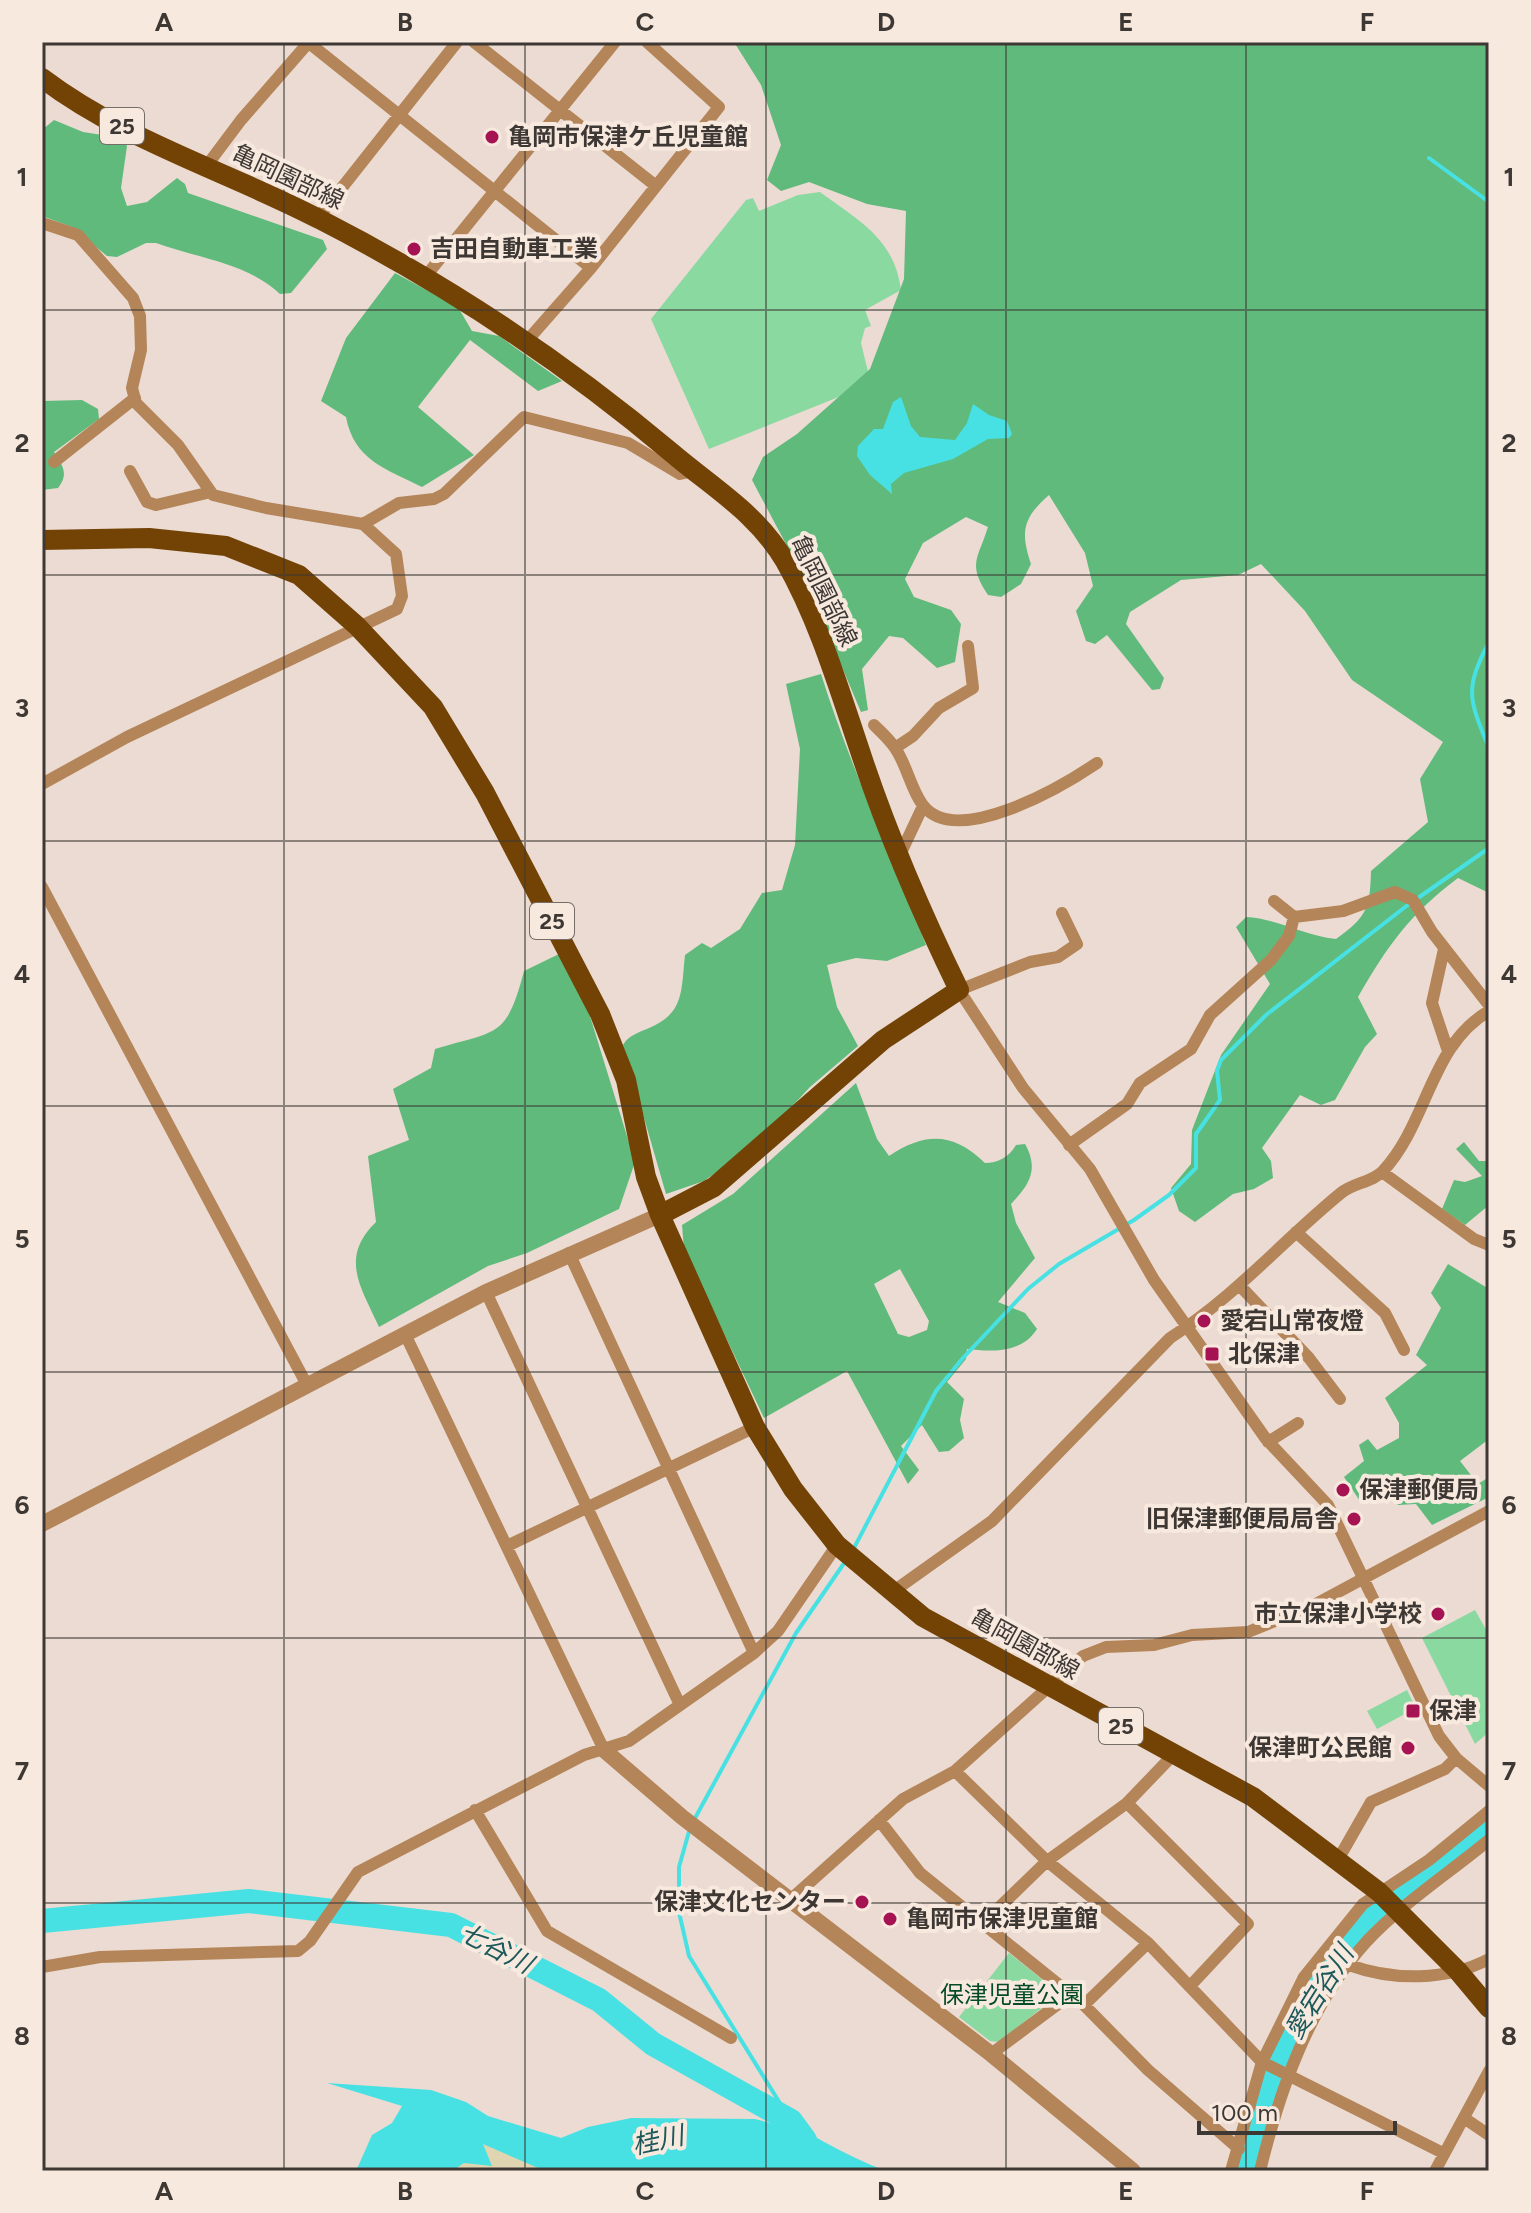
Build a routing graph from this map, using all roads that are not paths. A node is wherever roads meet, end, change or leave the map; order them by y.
1 (309, 42) edge
2 (457, 42) edge
3 (474, 42) edge
4 (615, 42) edge
5 (647, 42) edge
6 (42, 78) edge
7 (559, 110) junction
8 (399, 114) junction
9 (205, 168) junction
10 (656, 186) junction
11 (493, 190) junction
12 (318, 218) junction
13 (42, 223) edge
14 (591, 268) junction
15 (426, 276) junction
16 (526, 342) junction
17 (135, 398) junction
18 (54, 462) dead end
19 (130, 471) dead end
20 (694, 471) junction
21 (211, 492) junction
22 (363, 524) junction
23 (42, 540) edge
24 (357, 626) junction
25 (968, 646) dead end
26 (874, 725) dead end
27 (895, 748) junction
28 (1097, 763) dead end
29 (42, 784) edge
30 (923, 806) junction
31 (899, 857) junction
32 (42, 887) edge
33 (1274, 901) dead end
34 (1062, 913) dead end
35 (1294, 917) junction
36 (1444, 949) junction
37 (959, 990) junction
38 (1489, 1005) edge
39 (1489, 1011) edge
40 (1448, 1051) junction
41 (1069, 1145) junction
42 (1382, 1172) junction
43 (660, 1215) junction
44 (1296, 1232) junction
45 (1489, 1245) edge
46 (569, 1253) junction
47 (1241, 1287) junction
48 (486, 1292) junction
49 (1187, 1327) junction
50 (405, 1334) junction
51 (1404, 1350) dead end
52 (307, 1385) junction
53 (1340, 1399) dead end
54 (1298, 1423) dead end
55 (755, 1427) junction
56 (1268, 1442) junction
57 (670, 1468) junction
58 (587, 1506) junction
59 (1489, 1511) edge
60 (42, 1524) edge
61 (507, 1546) junction
62 (845, 1552) junction
63 (1363, 1578) junction
64 (891, 1593) junction
65 (754, 1653) junction
66 (1047, 1685) junction
67 (680, 1705) junction
68 (604, 1750) junction
69 (1174, 1754) junction
70 (1456, 1758) junction
71 (955, 1771) junction
72 (1489, 1786) edge
73 (1127, 1803) junction
74 (475, 1810) junction
75 (1489, 1811) edge
76 (879, 1820) junction
77 (1489, 1840) edge
78 (1339, 1858) junction
79 (1047, 1861) junction
80 (790, 1900) junction
81 (1389, 1902) junction
82 (983, 1923) junction
83 (1148, 1943) junction
84 (1489, 1959) edge
85 (1349, 1965) junction
86 (42, 1967) edge
87 (1458, 1971) junction
88 (1191, 1985) junction
89 (1069, 1996) junction
90 (1084, 2005) junction
91 (1489, 2008) edge
92 (731, 2038) dead end
93 (991, 2054) junction
94 (1264, 2063) junction
95 (1489, 2071) edge
96 (1285, 2073) junction
97 (1464, 2118) junction
98 (1489, 2135) edge
99 (1239, 2149) junction
100 (1443, 2153) junction
101 (1265, 2169) edge
102 (1133, 2171) edge
103 (1231, 2171) edge
104 (1435, 2171) edge

1 - 8 street
1 - 9 street
2 - 8 street
3 - 7 street
4 - 7 street
5 - 10 street
6 - 9 main road, 亀岡園部線 / 25
7 - 10 street
7 - 11 street
8 - 11 street
8 - 12 street
9 - 12 main road, 亀岡園部線 / 25
10 - 14 street
11 - 14 street
11 - 15 street
12 - 15 main road, 亀岡園部線 / 25
13 - 17 street
14 - 16 street
15 - 16 main road, 亀岡園部線 / 25
16 - 20 main road, 亀岡園部線 / 25
17 - 18 street
17 - 21 street
19 - 21 street
20 - 22 street
20 - 31 main road, 亀岡園部線 / 25
21 - 22 street
22 - 24 street
23 - 24 main road, 亀岡園部線 / 25
24 - 29 street
24 - 43 main road, 亀岡園部線 / 25
25 - 27 street
26 - 27 street
27 - 30 street
28 - 30 street
30 - 31 street
31 - 37 main road, 亀岡園部線 / 25
32 - 52 street
33 - 35 street
34 - 37 street
35 - 36 street
35 - 41 street
36 - 38 street
36 - 40 street
37 - 41 street
37 - 43 main road
39 - 40 street
40 - 42 street
41 - 49 street
42 - 44 street
42 - 45 street
43 - 46 street
43 - 55 main road, 亀岡園部線 / 25
44 - 47 street
44 - 51 street
46 - 48 street
46 - 57 street
47 - 49 street
47 - 53 street
48 - 50 street
48 - 58 street
49 - 56 street
49 - 64 street
50 - 52 street
50 - 61 street
52 - 60 street
54 - 56 street
55 - 57 street
55 - 62 main road, 亀岡園部線 / 25
56 - 63 street
57 - 58 street
57 - 65 street
58 - 61 street
58 - 67 street
59 - 63 street
61 - 68 street
62 - 64 main road, 亀岡園部線 / 25
62 - 65 street
63 - 66 street
63 - 70 street
64 - 66 main road, 亀岡園部線 / 25
65 - 67 street
66 - 69 main road, 亀岡園部線 / 25
66 - 71 street
67 - 68 street
68 - 74 street
68 - 80 street
69 - 73 street
69 - 78 main road, 亀岡園部線 / 25
70 - 72 street
70 - 78 street
71 - 76 street
71 - 79 street
73 - 79 street
73 - 88 street
74 - 86 street
74 - 92 street
75 - 81 street
76 - 80 street
76 - 82 street
77 - 81 street
78 - 81 main road, 亀岡園部線 / 25
79 - 82 street
79 - 83 street
80 - 93 street
81 - 85 street
81 - 87 main road, 亀岡園部線 / 25
81 - 94 street
82 - 89 street
83 - 88 street
83 - 90 street
84 - 87 street
85 - 87 street
85 - 96 street
87 - 91 main road, 亀岡園部線 / 25
88 - 94 street
89 - 90 street
89 - 93 street
90 - 99 street
93 - 102 street
94 - 96 street
94 - 99 street
95 - 97 street
96 - 100 street
96 - 101 street
97 - 98 street
97 - 100 street
99 - 103 street
100 - 104 street

